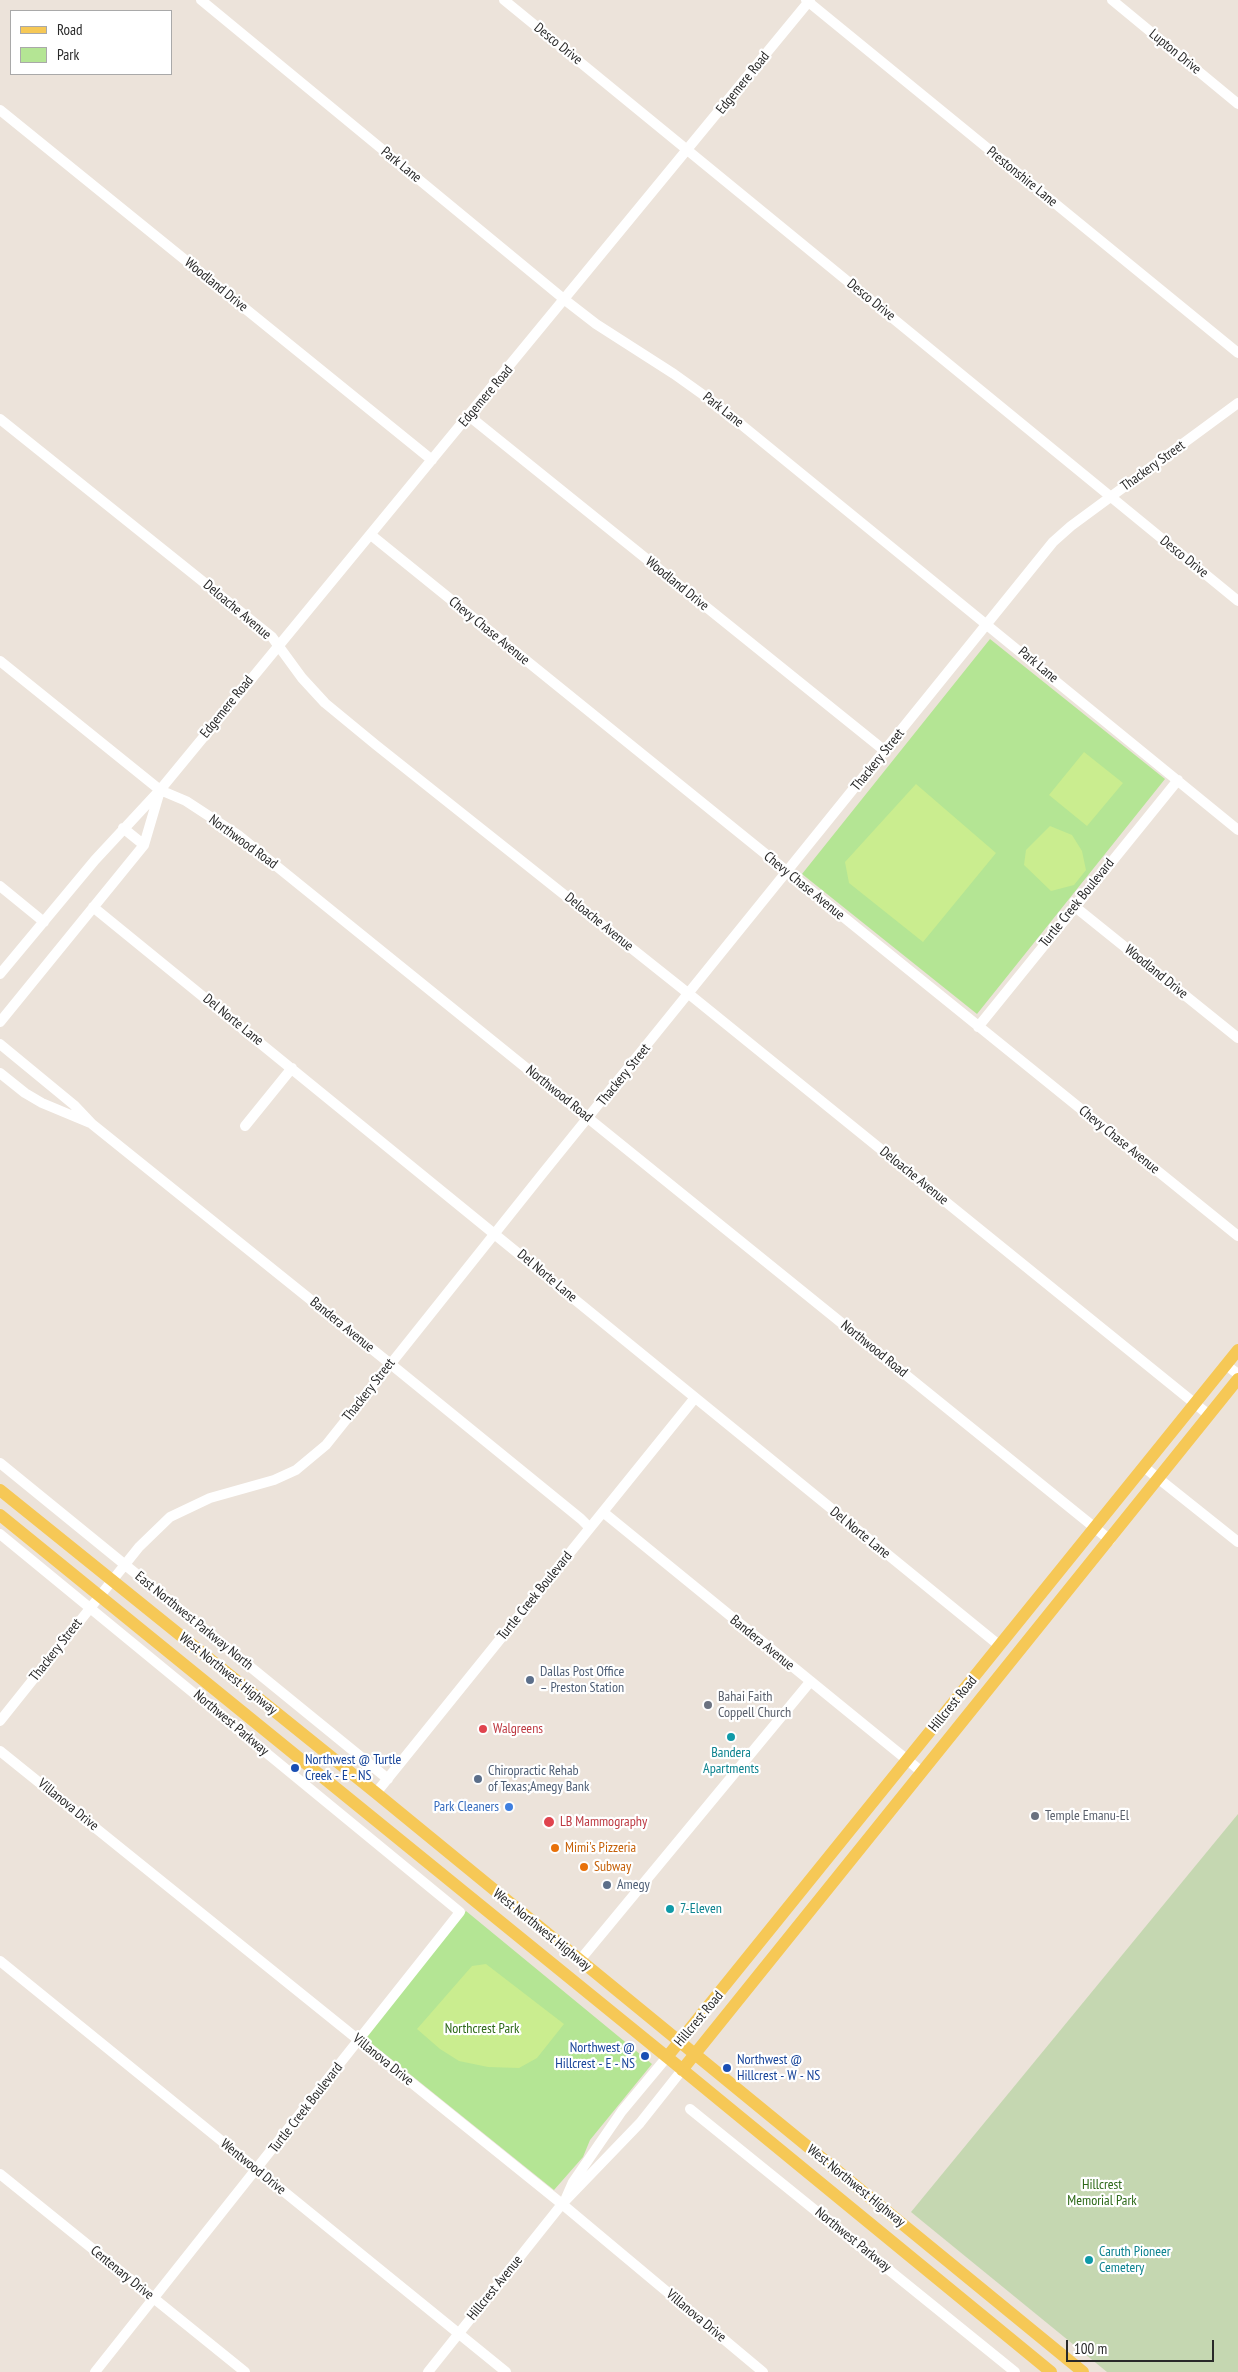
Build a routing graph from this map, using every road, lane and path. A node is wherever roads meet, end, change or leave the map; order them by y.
1 (201, 0) edge
2 (504, 0) edge
3 (1112, 0) edge
4 (808, 1) edge
5 (1238, 104) edge
6 (0, 110) edge
7 (688, 149) junction
8 (565, 300) junction
9 (1238, 353) edge
10 (1238, 403) edge
11 (469, 416) junction
12 (0, 419) edge
13 (432, 460) junction
14 (1110, 496) junction
15 (371, 535) junction
16 (1238, 601) edge
17 (988, 624) junction
18 (278, 646) junction
19 (0, 661) edge
20 (885, 752) junction
21 (1178, 780) junction
22 (160, 790) junction
23 (123, 828) junction
24 (1238, 830) edge
25 (144, 845) junction
26 (787, 872) junction
27 (0, 886) edge
28 (1074, 906) junction
29 (93, 907) junction
30 (44, 922) junction
31 (0, 974) edge
32 (689, 994) junction
33 (0, 1022) edge
34 (978, 1027) junction
35 (1238, 1038) edge
36 (0, 1044) edge
37 (292, 1068) junction
38 (0, 1073) edge
39 (588, 1118) junction
40 (92, 1124) junction
41 (245, 1126) dead end
42 (495, 1233) junction
43 (1238, 1236) edge
44 (1238, 1350) edge
45 (390, 1363) junction
46 (1226, 1365) junction
47 (1238, 1374) edge
48 (1238, 1380) edge
49 (694, 1399) junction
50 (1195, 1404) junction
51 (1209, 1415) junction
52 (0, 1463) edge
53 (1144, 1467) junction
54 (1159, 1478) junction
55 (0, 1490) edge
56 (603, 1512) junction
57 (0, 1515) edge
58 (590, 1528) junction
59 (1095, 1528) junction
60 (0, 1534) edge
61 (1110, 1540) junction
62 (1238, 1542) edge
63 (124, 1564) junction
64 (112, 1580) junction
65 (99, 1595) junction
66 (90, 1607) junction
67 (997, 1649) junction
68 (1011, 1661) junction
69 (810, 1682) junction
70 (0, 1721) edge
71 (0, 1751) edge
72 (907, 1760) junction
73 (922, 1772) junction
74 (388, 1779) junction
75 (376, 1794) junction
76 (361, 1810) junction
77 (845, 1838) junction
78 (861, 1850) junction
79 (460, 1912) joint
80 (772, 1928) junction
81 (787, 1940) junction
82 (580, 1960) junction
83 (0, 1961) edge
84 (359, 2040) junction
85 (679, 2042) junction
86 (694, 2055) junction
87 (667, 2057) junction
88 (682, 2070) junction
89 (690, 2109) dead end
90 (257, 2170) junction
91 (0, 2174) edge
92 (562, 2204) junction
93 (154, 2298) junction
94 (460, 2333) junction
95 (95, 2372) edge
96 (245, 2372) edge
97 (428, 2372) edge
98 (506, 2372) edge
99 (763, 2372) edge
100 (1016, 2372) edge
101 (1051, 2372) edge
102 (1083, 2372) edge

1 - 8 street, Park Lane
2 - 7 street, Desco Drive
3 - 5 street, Lupton Drive
4 - 7 street, Edgemere Road
4 - 9 street, Prestonshire Lane
6 - 13 street, Woodland Drive
7 - 8 street, Edgemere Road
7 - 14 street, Desco Drive
8 - 11 street, Edgemere Road
8 - 17 street, Park Lane
10 - 14 street, Thackery Street
11 - 13 street, Edgemere Road
11 - 20 street, Woodland Drive
12 - 18 street, Deloache Avenue
13 - 15 street, Edgemere Road
14 - 16 street, Desco Drive
14 - 17 street, Thackery Street
15 - 18 street, Edgemere Road
15 - 26 street, Chevy Chase Avenue
17 - 20 street, Thackery Street
17 - 21 street, Park Lane
18 - 22 street, Edgemere Road
18 - 32 street, Deloache Avenue
19 - 22 street, Northwood Road
20 - 26 street, Thackery Street
21 - 24 street, Park Lane
21 - 28 street, Turtle Creek Boulevard
22 - 23 street, Edgemere Road
22 - 25 street, Edgemere Road
22 - 39 street, Northwood Road
23 - 25 street
23 - 30 street, Edgemere Road
25 - 29 street, Edgemere Road
26 - 32 street, Thackery Street
26 - 34 street, Chevy Chase Avenue
27 - 30 street
28 - 34 street, Turtle Creek Boulevard
28 - 35 street, Woodland Drive
29 - 33 street, Edgemere Road
29 - 37 street, Del Norte Lane
30 - 31 street, Edgemere Road
32 - 39 street, Thackery Street
32 - 50 street, Deloache Avenue
34 - 43 street, Chevy Chase Avenue
36 - 40 street, Bandera Avenue
37 - 41 street
37 - 42 street, Del Norte Lane
38 - 40 street, Bandera Avenue
39 - 42 street, Thackery Street
39 - 59 street, Northwood Road
40 - 45 street, Bandera Avenue
42 - 45 street, Thackery Street
42 - 49 street, Del Norte Lane
44 - 46 main road, Hillcrest Road
45 - 58 street, Bandera Avenue
45 - 63 street, Thackery Street
46 - 47 street
46 - 50 main road, Hillcrest Road
48 - 51 main road, Hillcrest Road
49 - 56 street, Turtle Creek Boulevard
49 - 67 street, Del Norte Lane
50 - 51 street, Deloache Avenue
50 - 53 main road, Hillcrest Road
51 - 54 main road, Hillcrest Road
52 - 63 street, East Northwest Parkway North
53 - 54 street
53 - 59 main road, Hillcrest Road
54 - 61 main road, Hillcrest Road
54 - 62 street
55 - 64 main road, West Northwest Highway
56 - 58 street, Turtle Creek Boulevard
56 - 69 street, Bandera Avenue
57 - 65 main road, West Northwest Highway
58 - 74 street, Turtle Creek Boulevard
59 - 61 street, Northwood Road
59 - 67 main road, Hillcrest Road
60 - 66 street, Northwest Parkway
61 - 68 main road, Hillcrest Road
63 - 64 street, Thackery Street
63 - 74 street, East Northwest Parkway North
64 - 65 street, Thackery Street
64 - 75 main road, West Northwest Highway
65 - 66 street, Thackery Street
65 - 76 main road, West Northwest Highway
66 - 70 street, Thackery Street
66 - 79 street, Northwest Parkway
67 - 68 main road
67 - 72 main road, Hillcrest Road
68 - 73 main road, Hillcrest Road
69 - 72 street, Bandera Avenue
69 - 82 street
71 - 84 street, Villanova Drive
72 - 73 street, Bandera Avenue
72 - 77 main road, Hillcrest Road
73 - 78 main road, Hillcrest Road
74 - 75 street, Turtle Creek Boulevard
75 - 76 main road
75 - 82 main road, West Northwest Highway
76 - 87 main road, West Northwest Highway
77 - 78 main road
77 - 80 main road, Hillcrest Road
78 - 81 main road, Hillcrest Road
79 - 84 street, Turtle Creek Boulevard
80 - 81 main road
80 - 85 main road, Hillcrest Road
81 - 86 main road, Hillcrest Road
82 - 85 main road, West Northwest Highway
83 - 90 street, Wentwood Drive
84 - 90 street, Turtle Creek Boulevard
84 - 92 street, Villanova Drive
85 - 86 main road, West Northwest Highway
85 - 87 main road, Hillcrest Road
86 - 88 main road, Hillcrest Road
86 - 102 main road, West Northwest Highway
87 - 88 main road, West Northwest Highway
87 - 92 street, Hillcrest Avenue
88 - 92 street, Hillcrest Avenue
88 - 101 main road, West Northwest Highway
89 - 100 street, Northwest Parkway
90 - 93 street, Turtle Creek Boulevard
90 - 94 street, Wentwood Drive
91 - 93 street, Centenary Drive
92 - 94 street, Hillcrest Avenue
92 - 99 street, Villanova Drive
93 - 95 street, Turtle Creek Boulevard
93 - 96 street, Centenary Drive
94 - 97 street, Hillcrest Avenue
94 - 98 street, Wentwood Drive

